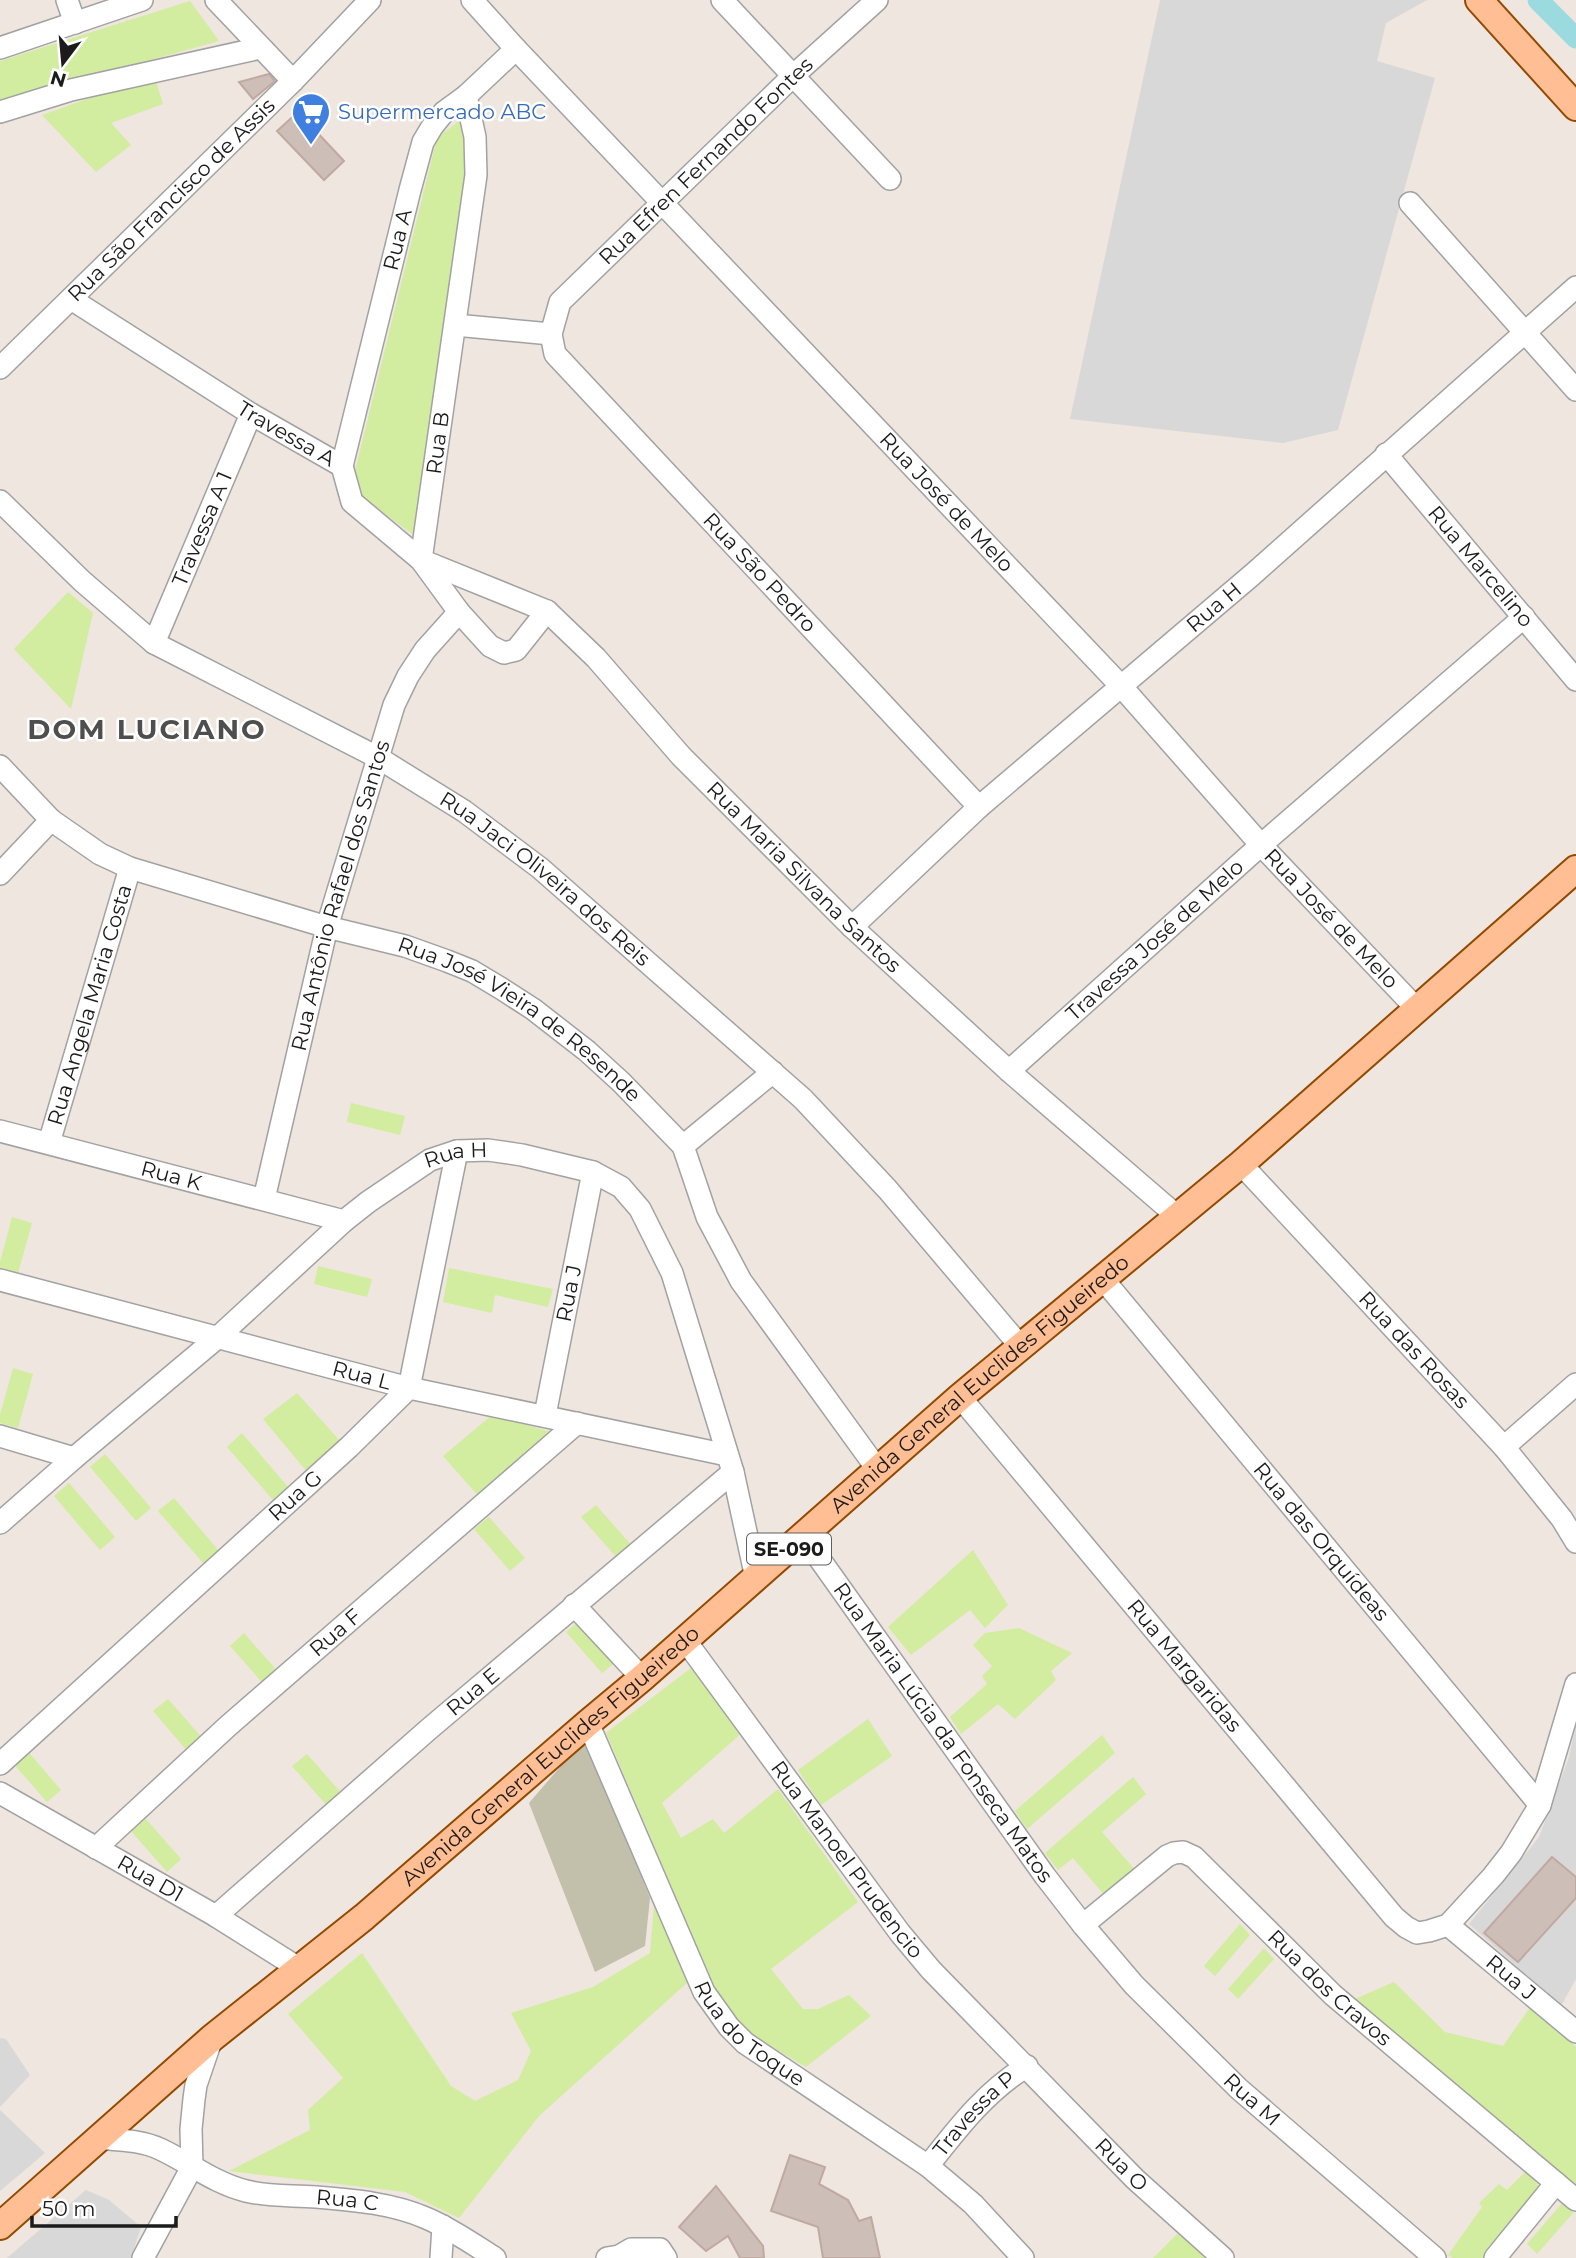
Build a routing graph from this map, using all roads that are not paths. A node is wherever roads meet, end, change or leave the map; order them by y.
1 (67, 0) edge
2 (142, 0) edge
3 (216, 0) edge
4 (370, 0) edge
5 (472, 0) edge
6 (722, 0) edge
7 (877, 0) edge
8 (1479, 0) edge
9 (75, 23) junction
10 (0, 48) edge
11 (260, 48) junction
12 (516, 49) junction
13 (794, 75) junction
14 (293, 81) junction
15 (467, 96) junction
16 (1576, 107) edge
17 (0, 113) edge
18 (890, 179) dead end
19 (662, 202) junction
20 (1410, 203) dead end
21 (1576, 287) edge
22 (71, 299) junction
23 (455, 325) junction
24 (1524, 332) junction
25 (551, 334) junction
26 (0, 368) edge
27 (1576, 390) edge
28 (251, 414) junction
29 (1386, 454) junction
30 (342, 466) junction
31 (0, 502) edge
32 (421, 560) junction
33 (459, 611) junction
34 (547, 611) junction
35 (1524, 617) junction
36 (153, 643) junction
37 (1576, 680) edge
38 (1121, 686) junction
39 (377, 757) junction
40 (0, 766) edge
41 (979, 807) junction
42 (51, 820) junction
43 (1261, 845) junction
44 (130, 868) junction
45 (1576, 869) edge
46 (0, 874) edge
47 (327, 927) junction
48 (852, 927) junction
49 (1416, 1008) junction
50 (1009, 1071) junction
51 (773, 1072) junction
52 (0, 1131) edge
53 (49, 1143) junction
54 (683, 1146) junction
55 (457, 1151) junction
56 (1241, 1164) junction
57 (593, 1172) junction
58 (264, 1199) junction
59 (1177, 1216) junction
60 (344, 1221) junction
61 (1102, 1278) junction
62 (0, 1280) edge
63 (217, 1338) junction
64 (1021, 1347) junction
65 (1576, 1384) edge
66 (409, 1388) junction
67 (960, 1398) junction
68 (545, 1415) junction
69 (577, 1423) junction
70 (0, 1436) edge
71 (1504, 1447) junction
72 (74, 1458) junction
73 (730, 1463) junction
74 (878, 1470) junction
75 (0, 1523) edge
76 (804, 1537) junction
77 (1576, 1542) edge
78 (756, 1578) junction
79 (574, 1605) junction
80 (685, 1640) junction
81 (642, 1678) junction
82 (1576, 1684) edge
83 (588, 1723) junction
84 (0, 1764) edge
85 (0, 1793) edge
86 (1540, 1805) junction
87 (96, 1848) junction
88 (216, 1916) junction
89 (1448, 1925) junction
90 (1083, 1926) junction
91 (300, 1969) junction
92 (1576, 2032) edge
93 (212, 2038) junction
94 (1027, 2066) junction
95 (97, 2138) junction
96 (192, 2166) junction
97 (928, 2166) junction
98 (1556, 2183) junction
99 (1576, 2200) edge
100 (0, 2226) edge
101 (443, 2226) junction
102 (143, 2258) edge
103 (440, 2258) edge
104 (495, 2258) edge
105 (607, 2258) edge
106 (666, 2258) edge
107 (1023, 2258) edge
108 (1223, 2258) edge
109 (1435, 2258) edge
110 (1495, 2258) edge

1 - 9 street
2 - 9 street
3 - 11 street
4 - 14 street, Rua São Francisco de Assis
5 - 12 street, Rua José de Melo
6 - 13 street
7 - 13 street, Rua Efren Fernando Fontes
8 - 16 main road
9 - 10 street
11 - 14 street
11 - 17 street
12 - 15 street, Rua A
12 - 19 street, Rua José de Melo
13 - 18 street
13 - 19 street, Rua Efren Fernando Fontes
14 - 22 street, Rua São Francisco de Assis
15 - 23 street, Rua B
15 - 30 street, Rua A
19 - 25 street, Rua Efren Fernando Fontes
19 - 38 street, Rua José de Melo
20 - 24 street
21 - 24 street, Rua H
22 - 26 street, Rua São Francisco de Assis
22 - 28 street, Travessa A
23 - 25 street
23 - 32 street, Rua B
24 - 27 street
24 - 29 street, Rua H
25 - 41 street, Rua São Pedro
28 - 30 street, Travessa A
28 - 36 street, Travessa A 1
29 - 35 street, Rua Marcelino
29 - 38 street, Rua H
30 - 32 street, Travessa A
31 - 36 street, Rua Jaci Oliveira dos Reis
32 - 33 street, Travessa A
32 - 34 street, Rua Maria Silvana Santos
33 - 34 street, Travessa A
33 - 39 street, Rua Antônio Rafael dos Santos
34 - 48 street, Rua Maria Silvana Santos
35 - 37 street, Rua Marcelino
35 - 43 street, Travessa José de Melo
36 - 39 street, Rua Jaci Oliveira dos Reis
38 - 41 street, Rua H
38 - 43 street, Rua José de Melo
39 - 47 street, Rua Antônio Rafael dos Santos
39 - 51 street, Rua Jaci Oliveira dos Reis
40 - 42 street, Rua José Vieira de Resende
41 - 48 street, Rua H
42 - 44 street, Rua José Vieira de Resende
42 - 46 street
43 - 49 street, Rua José de Melo
43 - 50 street, Travessa José de Melo
44 - 47 street, Rua José Vieira de Resende
44 - 53 street, Rua Angela Maria Costa
45 - 49 main road, Avenida General Euclides Figueiredo / SE-090
47 - 54 street, Rua José Vieira de Resende
47 - 58 street, Rua Antônio Rafael dos Santos
48 - 50 street, Rua Maria Silvana Santos
49 - 56 main road, Avenida General Euclides Figueiredo / SE-090
50 - 59 street, Rua Maria Silvana Santos
51 - 54 street
51 - 64 street, Rua Jaci Oliveira dos Reis
52 - 53 street, Rua K
53 - 58 street, Rua K
54 - 74 street, Rua José Vieira de Resende
55 - 57 street, Rua H
55 - 60 street, Rua H
55 - 66 street
56 - 59 main road, Avenida General Euclides Figueiredo / SE-090
56 - 71 street, Rua das Rosas
57 - 68 street, Rua J
57 - 73 street, Rua H
58 - 60 street, Rua K
59 - 61 main road, Avenida General Euclides Figueiredo / SE-090
60 - 63 street, Rua H
61 - 64 main road, Avenida General Euclides Figueiredo / SE-090
61 - 86 street, Rua das Orquídeas
62 - 63 street, Rua L
63 - 66 street, Rua L
63 - 72 street, Rua H
64 - 67 main road, Avenida General Euclides Figueiredo / SE-090
65 - 71 street
66 - 68 street, Rua L
66 - 84 street, Rua G
67 - 74 main road, Avenida General Euclides Figueiredo / SE-090
67 - 89 street, Rua Margaridas
68 - 69 street, Rua L
69 - 73 street, Rua L
69 - 87 street, Rua F
70 - 72 street
71 - 77 street, Rua das Rosas
72 - 75 street, Rua H
73 - 78 street, Rua H
73 - 79 street, Rua E
74 - 76 main road, Avenida General Euclides Figueiredo / SE-090
76 - 78 main road, Avenida General Euclides Figueiredo / SE-090
76 - 90 street, Rua Maria Lúcia da Fonseca Matos
78 - 80 main road, Avenida General Euclides Figueiredo / SE-090
79 - 81 street
79 - 88 street, Rua E
80 - 81 main road, Avenida General Euclides Figueiredo / SE-090
80 - 94 street, Rua Manoel Prudencio
81 - 83 main road, Avenida General Euclides Figueiredo / SE-090
82 - 86 street
83 - 91 main road, Avenida General Euclides Figueiredo / SE-090
83 - 97 street, Rua do Toque
85 - 87 street, Rua D1
86 - 89 street
87 - 88 street, Rua D1
88 - 91 street, Rua D1
89 - 92 street, Rua J
90 - 98 street, Rua dos Cravos
90 - 109 street, Rua M
91 - 93 main road, Avenida General Euclides Figueiredo / SE-090
93 - 95 main road, Avenida General Euclides Figueiredo / SE-090
93 - 96 street
94 - 97 street, Travessa P
94 - 108 street, Rua O
95 - 96 street, Rua C
95 - 100 main road, Avenida General Euclides Figueiredo / SE-090
96 - 101 street, Rua C
96 - 102 street
97 - 107 street, Rua do Toque
98 - 99 street, Rua dos Cravos
98 - 110 street
101 - 103 street
101 - 104 street, Rua C
105 - 106 street

